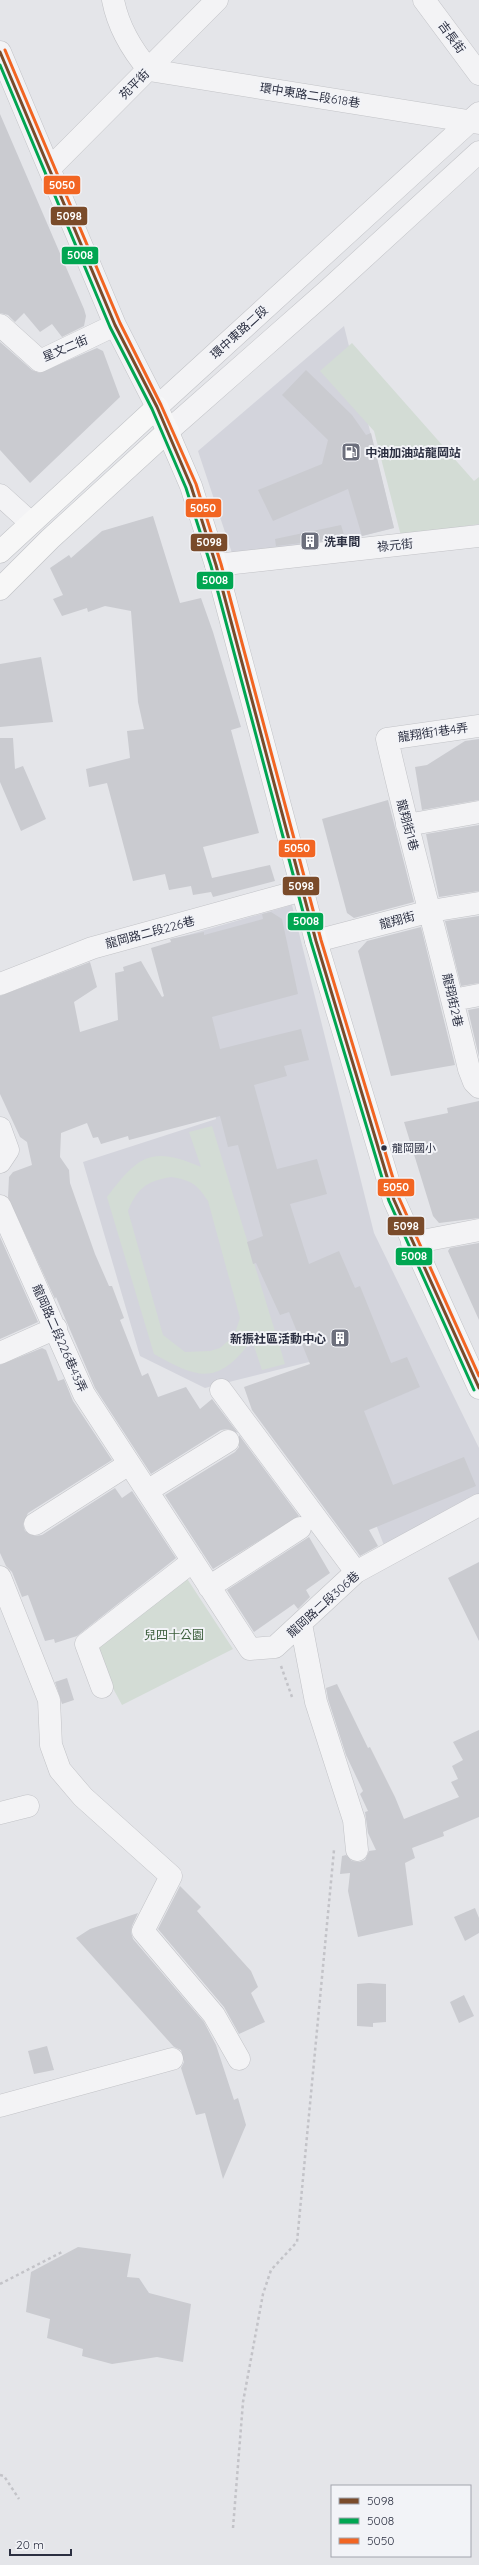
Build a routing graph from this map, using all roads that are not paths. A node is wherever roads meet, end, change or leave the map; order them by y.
1 (114, 0) edge
2 (217, 0) edge
3 (424, 0) edge
4 (0, 52) edge
5 (149, 70) junction
6 (479, 74) edge
7 (476, 119) edge
8 (479, 152) edge
9 (50, 168) junction
10 (0, 325) edge
11 (115, 325) junction
12 (157, 407) junction
13 (168, 431) junction
14 (0, 495) edge
15 (31, 523) junction
16 (479, 536) edge
17 (0, 552) edge
18 (216, 564) junction
19 (0, 589) edge
20 (479, 726) edge
21 (387, 739) joint
22 (479, 812) edge
23 (407, 825) junction
24 (303, 890) junction
25 (479, 903) edge
26 (431, 911) junction
27 (316, 941) junction
28 (0, 984) edge
29 (479, 995) edge
30 (453, 1000) junction
31 (479, 1087) edge
32 (0, 1128) edge
33 (0, 1162) edge
34 (0, 1206) edge
35 (479, 1230) edge
36 (412, 1243) junction
37 (56, 1328) junction
38 (0, 1353) edge
39 (479, 1388) edge
40 (221, 1390) dead end
41 (228, 1441) dead end
42 (130, 1464) junction
43 (147, 1491) junction
44 (479, 1505) edge
45 (35, 1524) dead end
46 (300, 1528) dead end
47 (193, 1561) junction
48 (356, 1572) junction
49 (0, 1577) edge
50 (209, 1587) junction
51 (301, 1624) junction
52 (275, 1647) joint
53 (102, 1687) dead end
54 (28, 1806) dead end
55 (0, 1813) edge
56 (357, 1850) dead end
57 (172, 2059) dead end
58 (239, 2059) dead end
59 (0, 2106) edge

1 - 5 street
2 - 5 street, 苑平街
3 - 6 street, 吉長街
4 - 9 street
5 - 7 street, 環中東路二段618巷
5 - 9 street, 苑平街
7 - 12 street, 環中東路二段
8 - 13 street
9 - 11 street
10 - 11 street, 星文二街
11 - 12 street
12 - 13 main road
12 - 15 main road, 環中東路二段
13 - 18 main road
13 - 19 main road
14 - 15 street
15 - 17 main road, 環中東路二段
16 - 18 street, 祿元街
18 - 24 main road
20 - 21 street, 龍翔街1巷4弄
21 - 23 street, 龍翔街1巷
22 - 23 street
23 - 26 street, 龍翔街1巷
24 - 27 main road
24 - 28 street, 龍岡路二段226巷
25 - 26 street, 龍翔街
26 - 27 street, 龍翔街
26 - 30 street, 龍翔街2巷
27 - 36 main road
29 - 30 street
30 - 31 street, 龍翔街2巷
32 - 33 street
34 - 37 street, 龍岡路二段226巷43弄
35 - 36 street
36 - 39 main road
37 - 38 street
37 - 42 street, 龍岡路二段226巷43弄
40 - 48 street
41 - 43 street
42 - 43 street, 龍岡路二段226巷43弄
42 - 45 street
43 - 47 street, 龍岡路二段226巷43弄
44 - 48 street, 龍岡路二段306巷
46 - 50 street
47 - 50 street, 龍岡路二段226巷43弄
47 - 53 street
48 - 51 street, 龍岡路二段306巷
49 - 58 street
50 - 52 street, 龍岡路二段226巷43弄
51 - 52 street, 龍岡路二段306巷
51 - 56 street
54 - 55 street
57 - 59 street

